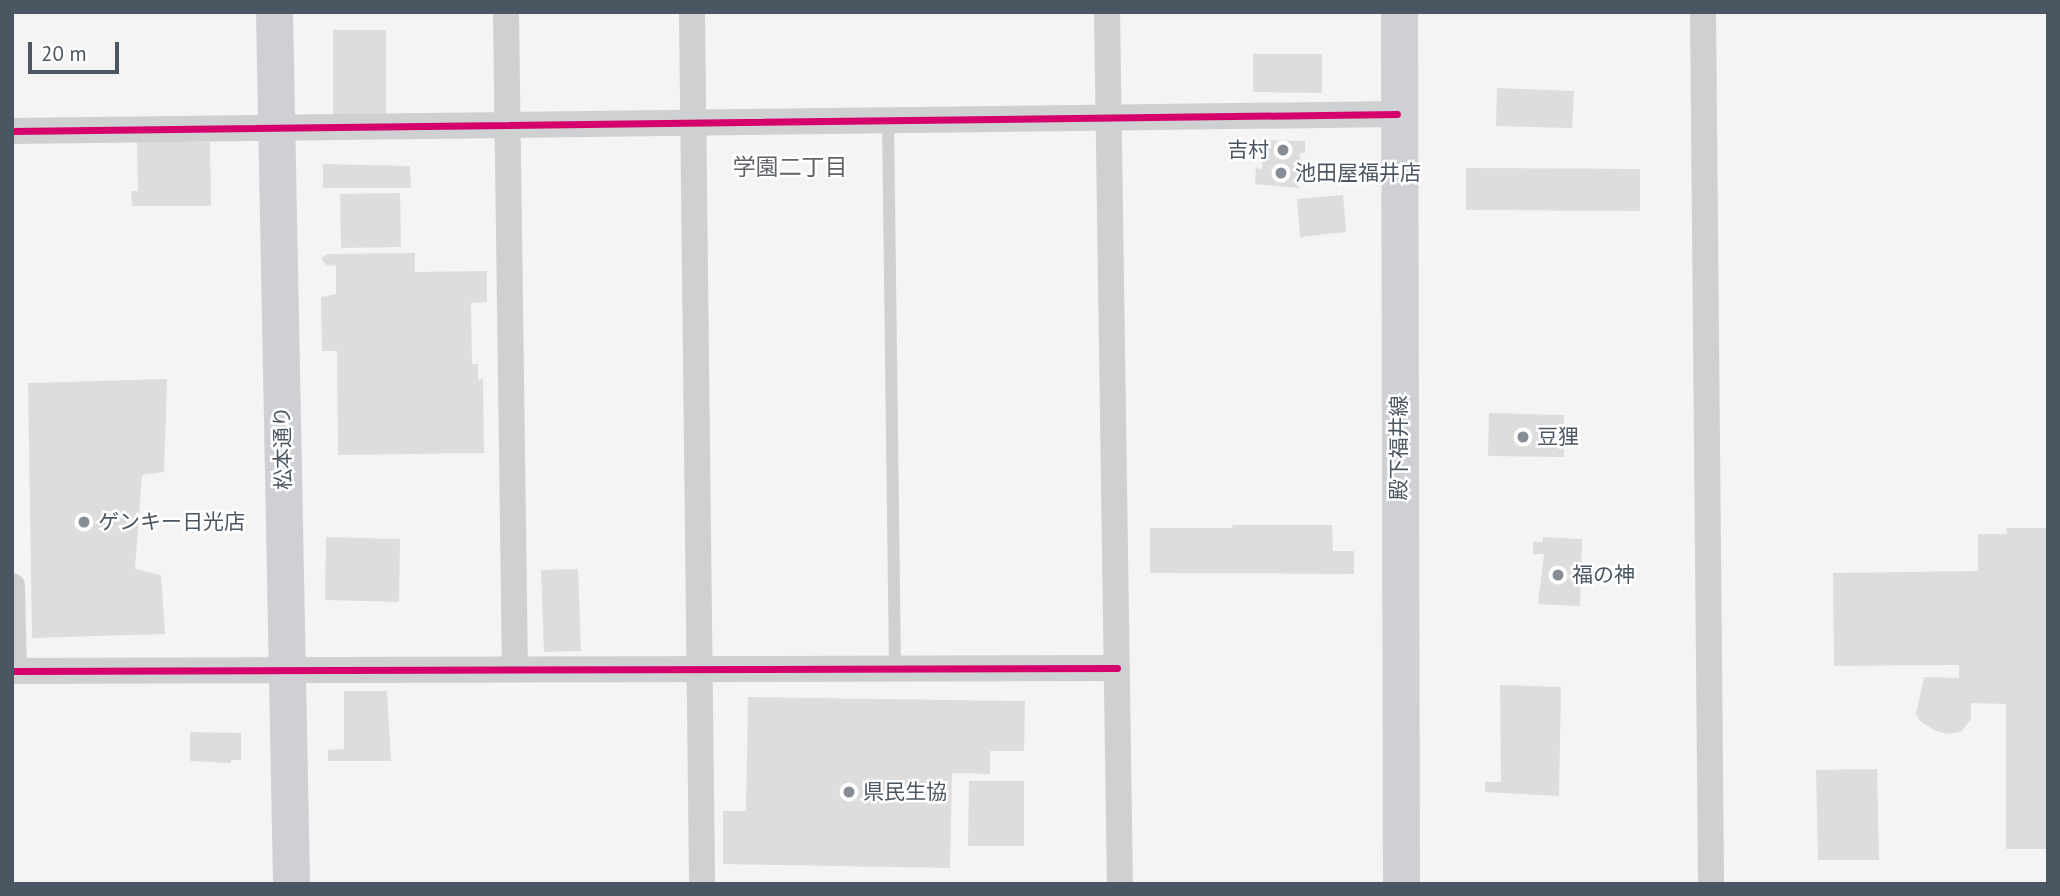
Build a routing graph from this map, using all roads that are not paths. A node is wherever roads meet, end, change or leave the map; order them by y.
1 (274, 12) edge
2 (506, 12) edge
3 (692, 12) edge
4 (1107, 12) edge
5 (1399, 12) edge
6 (1703, 12) edge
7 (1397, 114) junction
8 (1108, 117) junction
9 (888, 118) junction
10 (693, 120) junction
11 (508, 123) junction
12 (277, 127) junction
13 (12, 131) edge
14 (12, 586) edge
15 (699, 668) junction
16 (895, 668) junction
17 (1117, 668) junction
18 (287, 669) junction
19 (515, 669) junction
20 (13, 671) edge
21 (291, 884) edge
22 (702, 884) edge
23 (1120, 884) edge
24 (1401, 884) edge
25 (1711, 884) edge

1 - 12 street, 松本通り
2 - 11 street
3 - 10 street
4 - 8 street
5 - 7 street, 殿下福井線
6 - 25 street
7 - 8 street
7 - 24 street, 殿下福井線
8 - 9 street
8 - 17 street
9 - 10 street
9 - 16 lane
10 - 11 street
10 - 15 street
11 - 12 street
11 - 19 street
12 - 13 street
12 - 18 street, 松本通り
14 - 20 street
15 - 16 street
15 - 19 street
15 - 22 street
16 - 17 street
17 - 23 street
18 - 19 street
18 - 20 street
18 - 21 street, 松本通り

